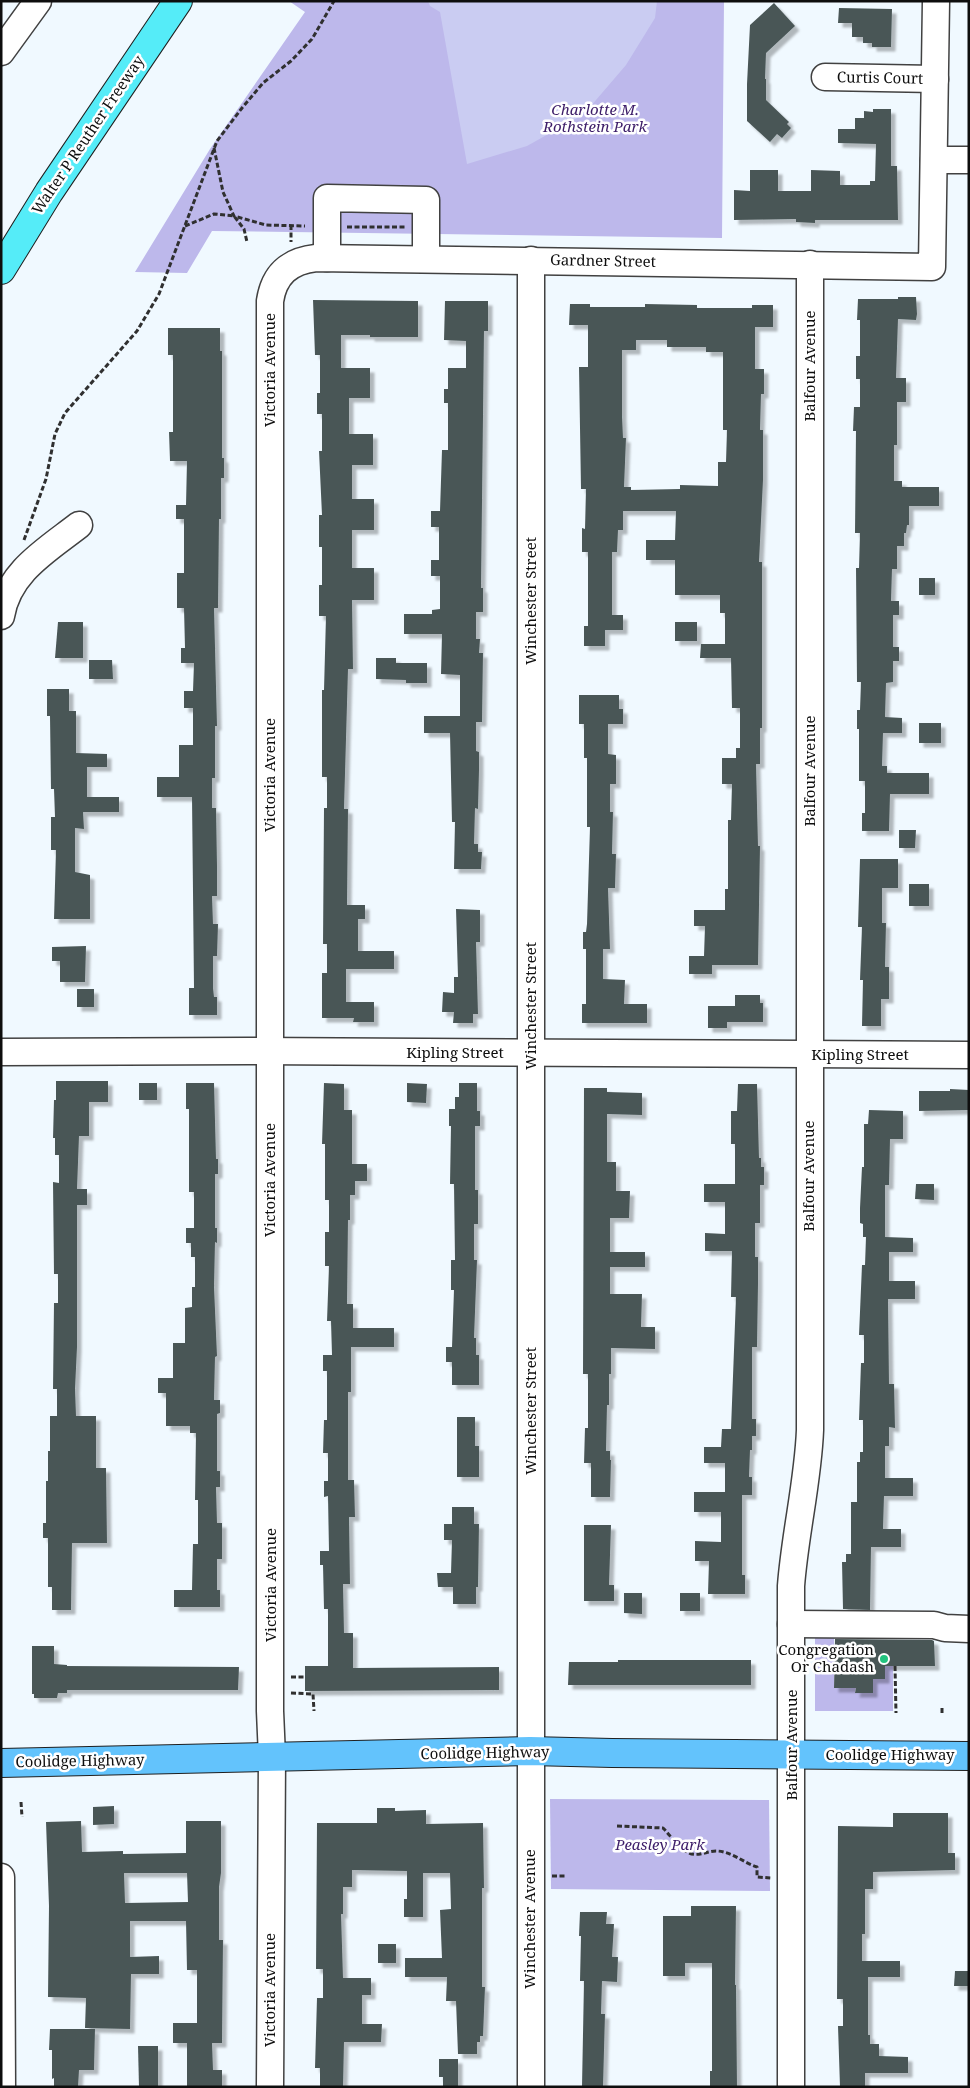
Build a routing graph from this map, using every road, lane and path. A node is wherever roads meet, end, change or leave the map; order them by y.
1 (38, 1) edge
2 (178, 1) edge
3 (334, 1) edge
4 (936, 1) edge
5 (1, 52) edge
6 (825, 77) dead end
7 (935, 79) junction
8 (214, 148) junction
9 (934, 160) junction
10 (969, 160) edge
11 (234, 216) junction
12 (291, 225) junction
13 (308, 226) dead end
14 (184, 227) junction
15 (339, 227) dead end
16 (406, 227) dead end
17 (247, 242) dead end
18 (291, 249) dead end
19 (327, 258) junction
20 (426, 259) junction
21 (531, 260) junction
22 (810, 264) junction
23 (1, 270) edge
24 (278, 276) joint
25 (79, 525) dead end
26 (20, 548) dead end
27 (1, 616) edge
28 (1, 1052) edge
29 (269, 1052) junction
30 (531, 1053) junction
31 (810, 1055) junction
32 (969, 1055) edge
33 (791, 1624) junction
34 (969, 1628) edge
35 (895, 1666) dead end
36 (290, 1677) dead end
37 (304, 1677) dead end
38 (290, 1693) dead end
39 (942, 1706) dead end
40 (314, 1711) dead end
41 (896, 1713) dead end
42 (942, 1713) dead end
43 (530, 1751) junction
44 (791, 1755) junction
45 (969, 1756) edge
46 (272, 1757) junction
47 (1, 1762) edge
48 (21, 1802) dead end
49 (22, 1817) dead end
50 (617, 1826) dead end
51 (552, 1876) dead end
52 (566, 1876) dead end
53 (1, 1877) edge
54 (792, 1878) junction
55 (2, 2087) edge
56 (270, 2087) edge
57 (531, 2087) edge
58 (791, 2087) edge

1 - 5 street
2 - 23 highway, Walter P Reuther Freeway
3 - 8 path
4 - 7 street
6 - 7 street, Curtis Court
7 - 9 street
8 - 11 path
8 - 14 path
9 - 10 street
9 - 22 street, Gardner Street
11 - 12 path
11 - 14 path
11 - 17 path
12 - 13 path
12 - 18 path
14 - 26 path
15 - 16 path
19 - 20 street, Gardner Street
19 - 20 street
19 - 24 street, Gardner Street
20 - 21 street, Gardner Street
21 - 22 street, Gardner Street
21 - 30 street, Winchester Street
22 - 31 street, Balfour Avenue
24 - 29 street, Victoria Avenue
25 - 27 street
28 - 29 street, Kipling Street
29 - 30 street, Kipling Street
29 - 46 street, Victoria Avenue
30 - 31 street, Kipling Street
30 - 43 street, Winchester Street
31 - 32 street, Kipling Street
31 - 33 street, Balfour Avenue
33 - 34 street
33 - 44 street, Balfour Avenue
35 - 41 path
36 - 37 path
38 - 40 path
39 - 42 path
43 - 44 main road, Coolidge Highway
43 - 46 main road, Coolidge Highway
43 - 57 street, Winchester Avenue
44 - 45 main road, Coolidge Highway
44 - 54 street, Balfour Avenue
46 - 47 main road, Coolidge Highway
46 - 56 street, Victoria Avenue
48 - 49 path
50 - 54 path
51 - 52 path
53 - 55 street
54 - 58 street, Balfour Avenue

